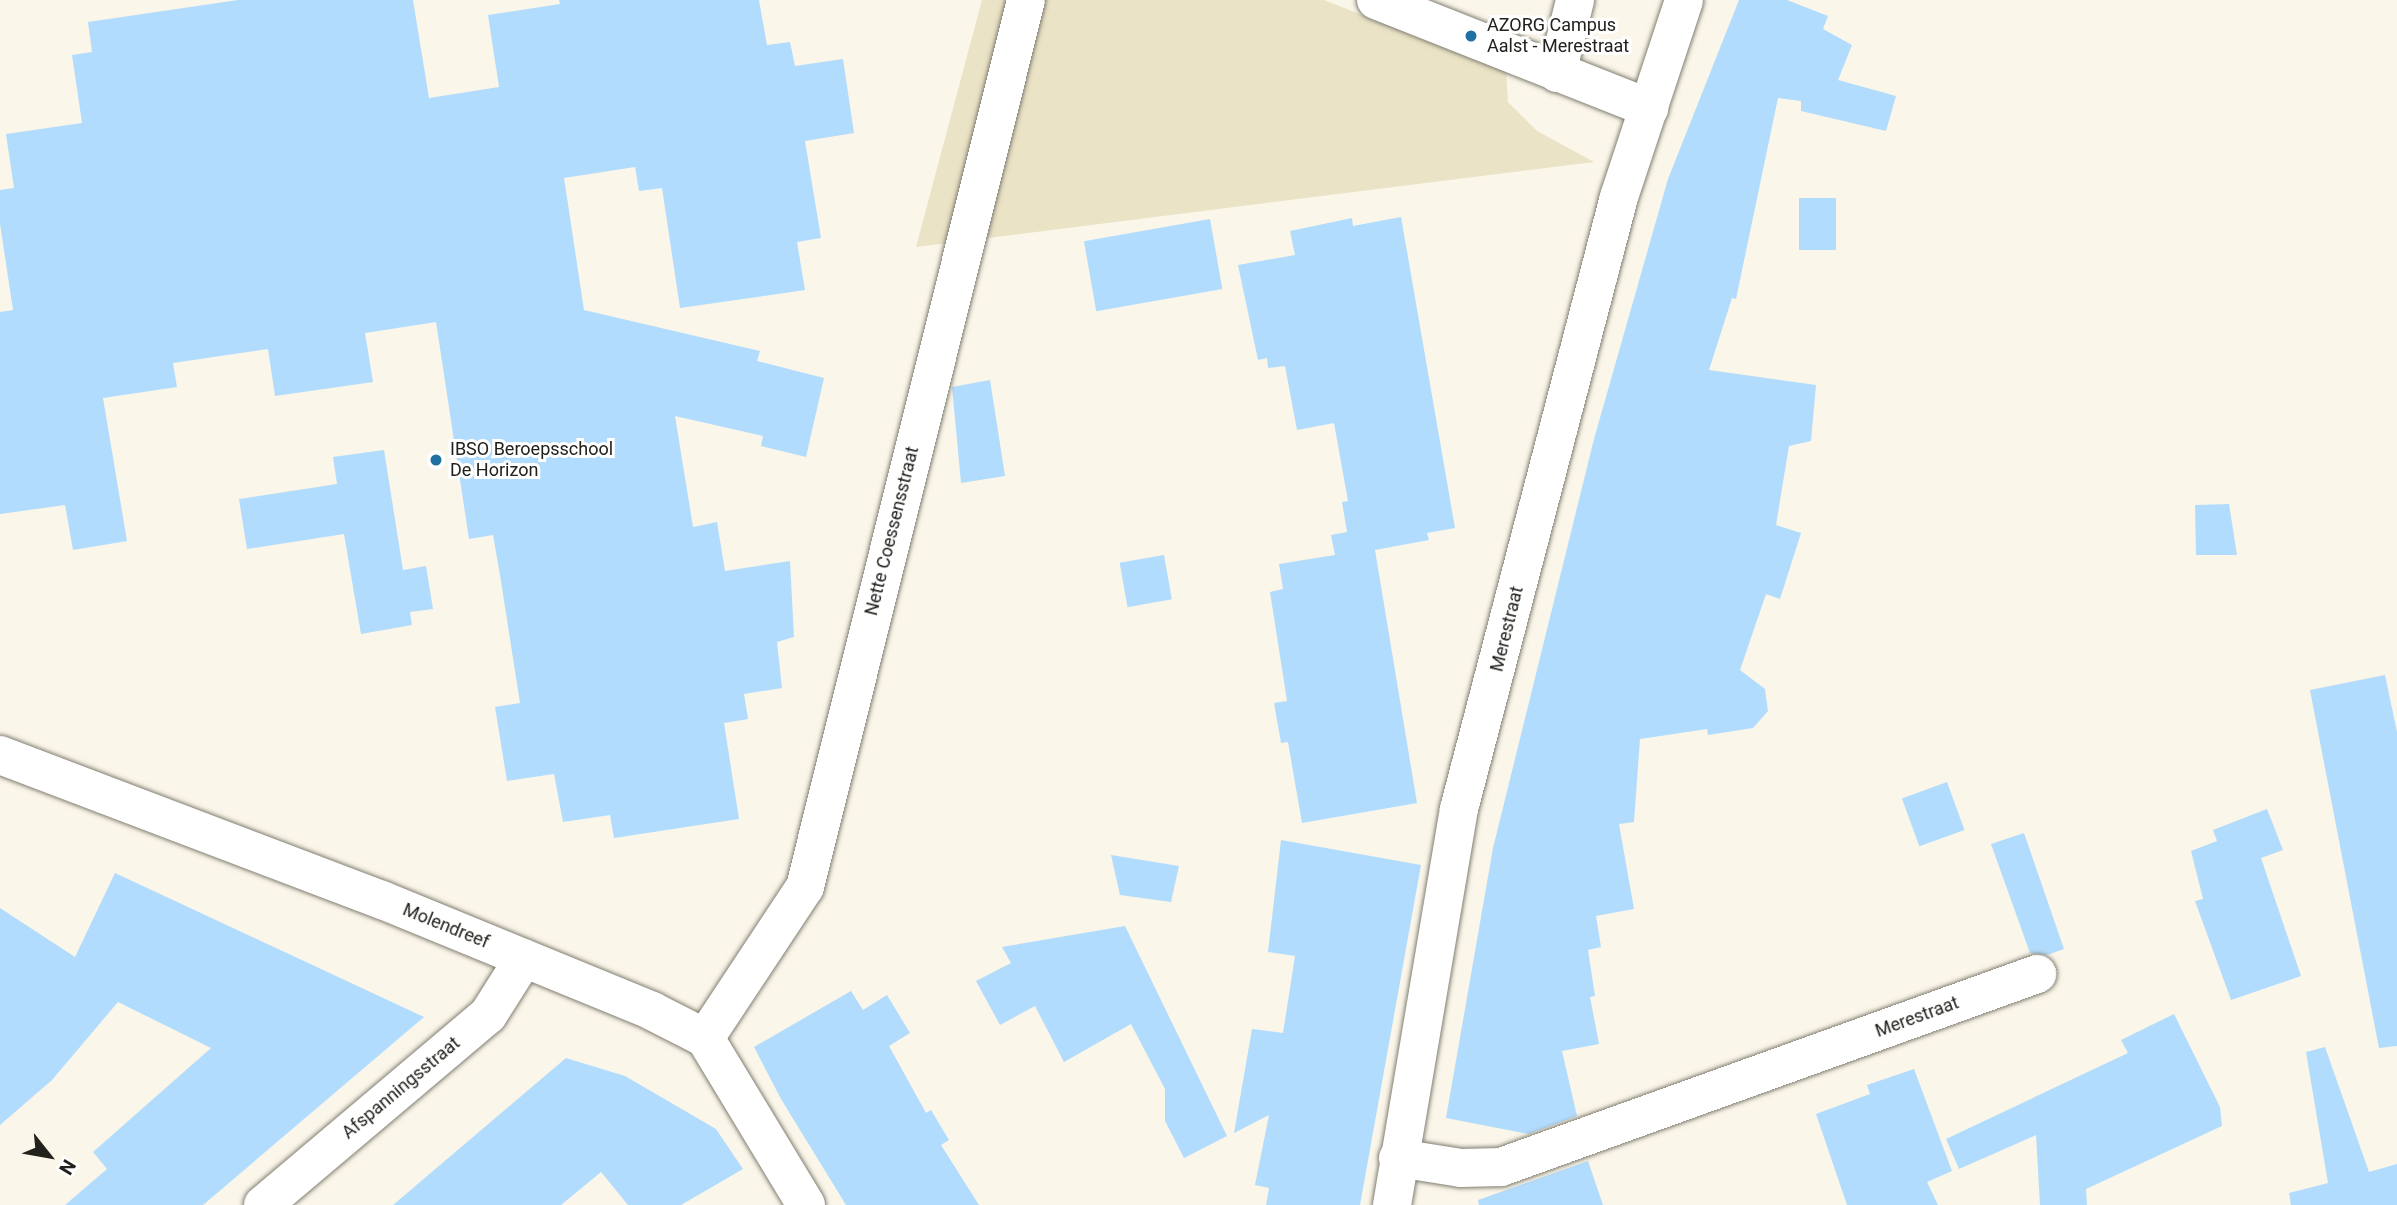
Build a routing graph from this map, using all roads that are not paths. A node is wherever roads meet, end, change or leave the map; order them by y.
1 (1026, 0) edge
2 (1376, 0) edge
3 (1575, 0) edge
4 (1684, 0) edge
5 (1557, 73) junction
6 (1649, 108) junction
7 (0, 755) edge
8 (524, 958) junction
9 (2037, 974) dead end
10 (705, 1038) junction
11 (1398, 1158) junction
12 (263, 1205) edge
13 (806, 1205) edge
14 (1392, 1205) edge

1 - 10 street, Nette Coessensstraat
2 - 5 street
3 - 5 street
4 - 6 street, Merestraat
5 - 6 street
6 - 11 street, Merestraat
7 - 8 street, Molendreef
8 - 10 street, Molendreef
8 - 12 street, Afspanningsstraat
9 - 11 street, Merestraat
10 - 13 street
11 - 14 street, Merestraat

